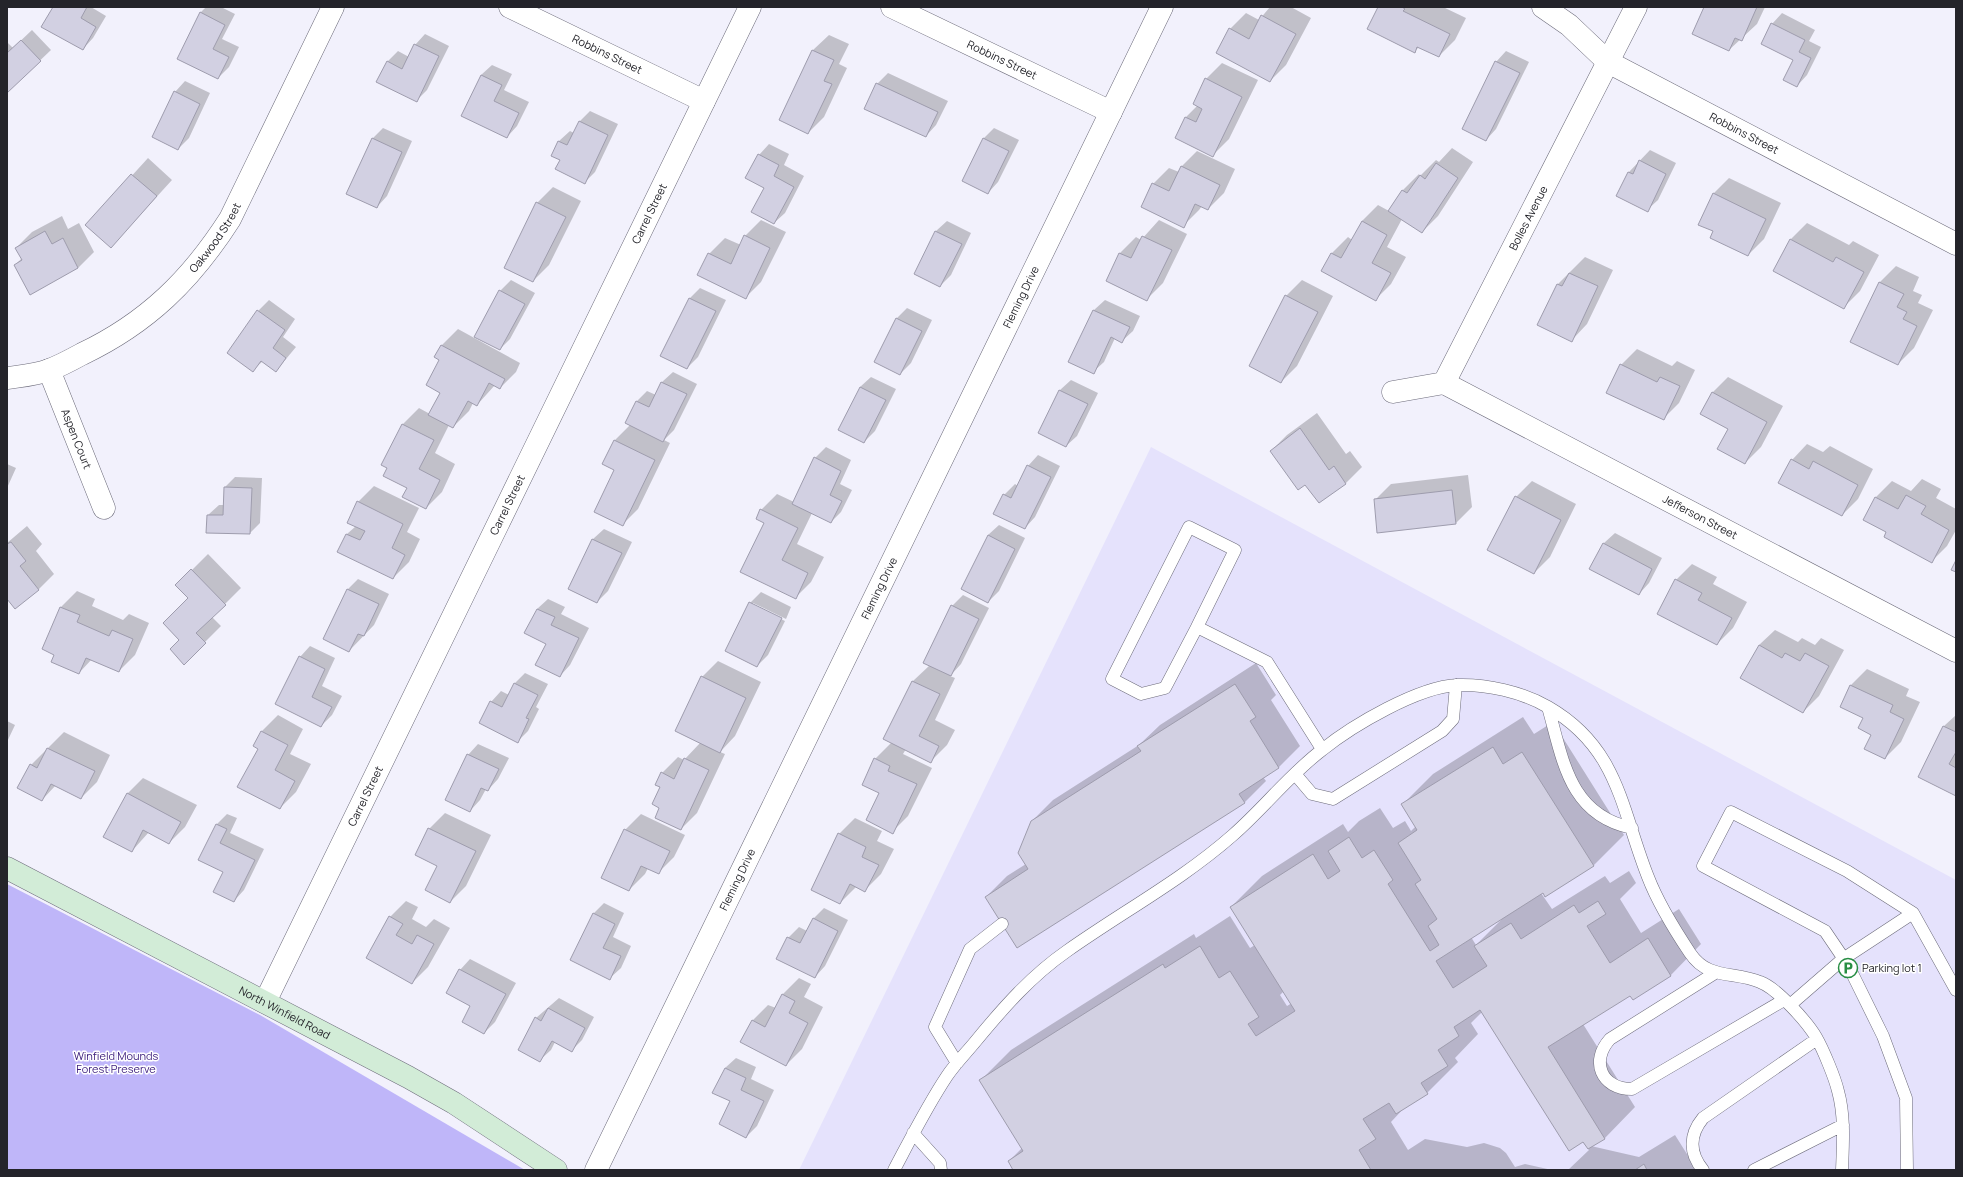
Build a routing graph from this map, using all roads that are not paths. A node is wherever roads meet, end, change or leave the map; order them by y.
1 (333, 7) edge
2 (510, 7) edge
3 (750, 7) edge
4 (892, 7) edge
5 (1162, 7) edge
6 (1543, 7) edge
7 (1636, 7) edge
8 (1608, 62) junction
9 (704, 100) junction
10 (1111, 112) junction
11 (1956, 244) edge
12 (49, 370) junction
13 (7, 378) edge
14 (1444, 383) junction
15 (1393, 392) dead end
16 (104, 508) dead end
17 (1197, 627) junction
18 (1956, 651) edge
19 (1456, 685) junction
20 (1548, 707) junction
21 (1322, 749) junction
22 (1294, 774) junction
23 (1632, 828) junction
24 (7, 868) edge
25 (1914, 913) junction
26 (1002, 924) dead end
27 (1843, 959) junction
28 (1715, 973) junction
29 (1956, 990) edge
30 (265, 1002) junction
31 (1787, 1003) junction
32 (1817, 1039) junction
33 (957, 1064) junction
34 (1843, 1125) junction
35 (913, 1133) junction
36 (556, 1170) edge
37 (596, 1170) edge
38 (894, 1170) edge
39 (941, 1170) edge
40 (1704, 1170) edge
41 (1754, 1170) edge
42 (1842, 1170) edge
43 (1907, 1170) edge

1 - 12 street, Oakwood Street
2 - 9 street, Robbins Street
3 - 9 street, Carrel Street
4 - 10 street, Robbins Street
5 - 10 street, Fleming Drive
6 - 8 street, Robbins Street
7 - 8 street, Bolles Avenue
8 - 11 street, Robbins Street
8 - 14 street, Bolles Avenue
9 - 30 street, Carrel Street
10 - 37 street, Fleming Drive
12 - 13 street, Oakwood Street
12 - 16 street, Aspen Court
14 - 15 street
14 - 18 street, Jefferson Street
17 - 17 lane
17 - 21 lane
19 - 20 lane
19 - 21 lane
19 - 22 lane
20 - 23 lane
20 - 23 lane
21 - 22 lane
22 - 33 lane
23 - 28 lane
24 - 30 street, North Winfield Road
25 - 27 lane
25 - 27 lane
25 - 29 lane
26 - 33 lane
27 - 31 lane
27 - 43 lane
28 - 31 lane
28 - 31 lane
30 - 36 street, North Winfield Road
31 - 32 lane
32 - 34 lane
32 - 40 lane
33 - 35 lane
34 - 41 lane
34 - 42 lane
35 - 38 lane
35 - 39 lane

